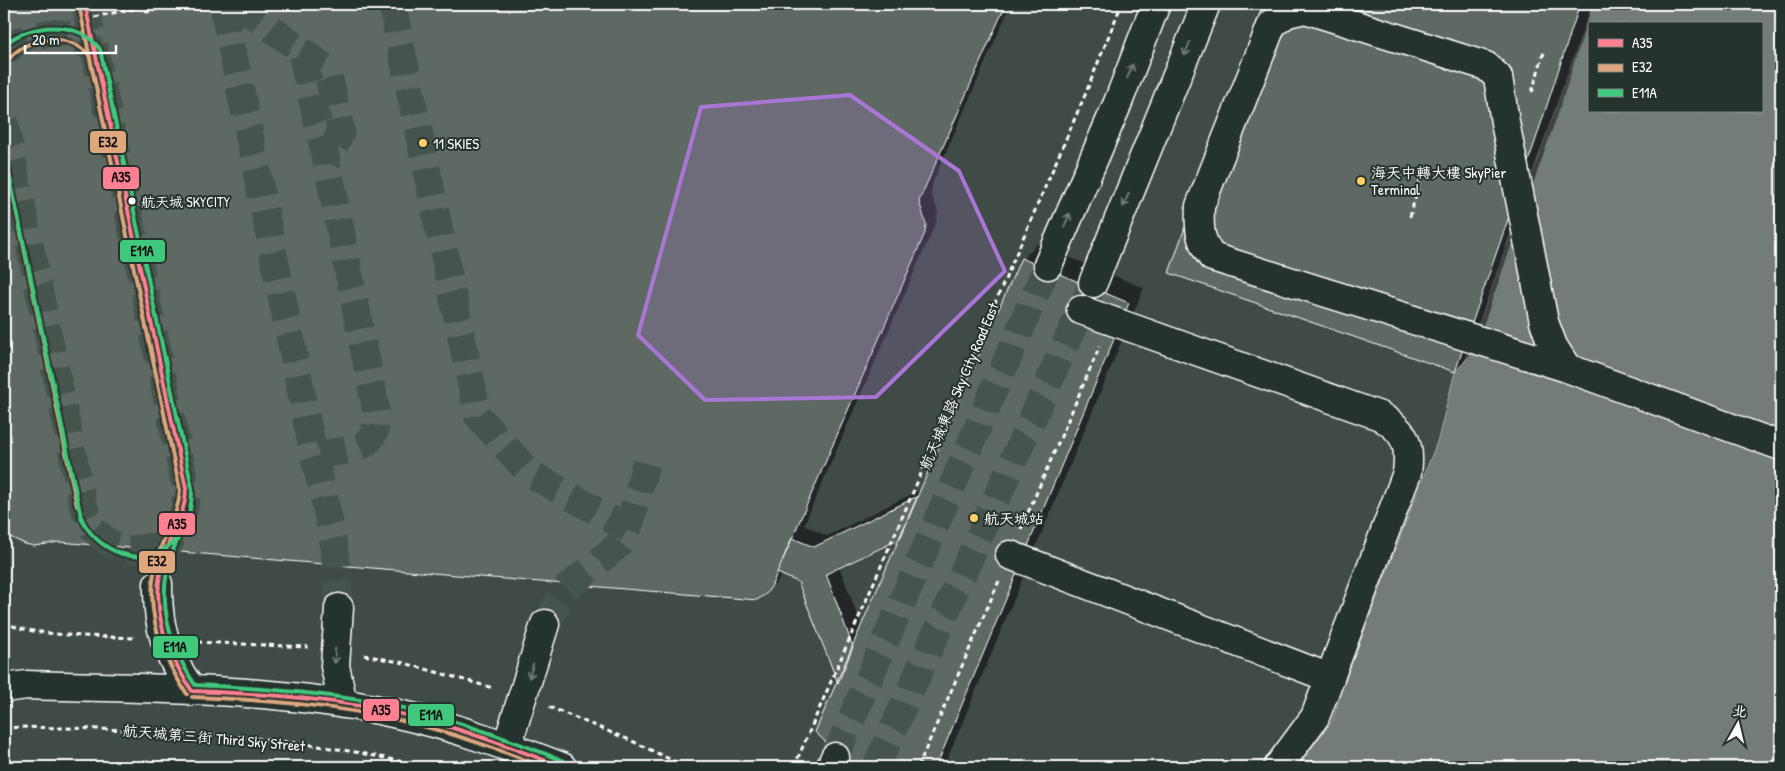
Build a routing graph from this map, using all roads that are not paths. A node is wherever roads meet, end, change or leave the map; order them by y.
1 (1156, 4) edge
2 (1206, 4) edge
3 (1048, 265) tunnel mouth
4 (1093, 283) tunnel mouth
5 (1081, 310) dead end
6 (1566, 368) junction
7 (1781, 446) edge
8 (1010, 555) road end
9 (158, 584) tunnel mouth
10 (339, 608) tunnel mouth
11 (545, 624) tunnel mouth
12 (4, 672) edge
13 (1330, 678) junction
14 (16, 686) edge
15 (192, 691) junction
16 (343, 704) junction
17 (507, 746) junction
18 (562, 767) edge
19 (1278, 767) edge

3 -> 1 street
2 -> 4 street
5 - 13 street
6 - 6 street
6 - 7 street
8 - 13 street
9 - 15 street
10 -> 16 street
11 -> 17 street
12 - 14 street
13 - 19 street
14 - 15 street
15 - 16 street
16 - 17 street
17 - 18 street

